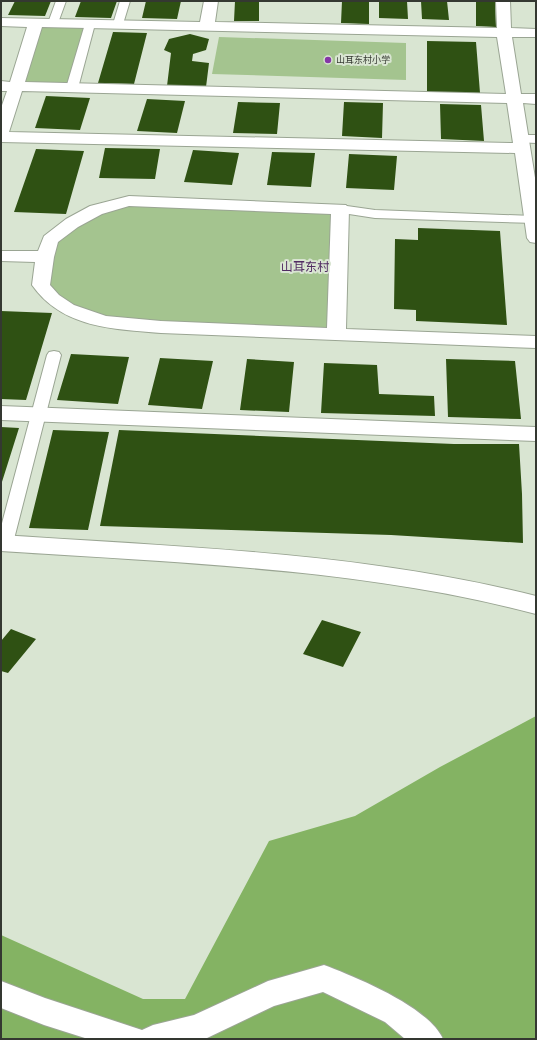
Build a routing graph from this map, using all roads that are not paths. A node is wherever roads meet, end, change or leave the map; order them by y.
1 (61, 1) edge
2 (125, 1) edge
3 (211, 1) edge
4 (503, 1) edge
5 (1, 22) edge
6 (36, 22) junction
7 (53, 23) junction
8 (90, 24) junction
9 (118, 24) junction
10 (207, 26) junction
11 (504, 32) junction
12 (536, 33) edge
13 (8, 86) edge
14 (72, 88) junction
15 (514, 98) junction
16 (536, 99) edge
17 (1, 133) edge
18 (1, 136) edge
19 (526, 142) edge
20 (532, 181) edge
21 (340, 209) junction
22 (533, 220) junction
23 (536, 238) edge
24 (1, 256) edge
25 (44, 257) junction
26 (336, 333) junction
27 (536, 342) edge
28 (54, 354) dead end
29 (1, 413) edge
30 (39, 414) junction
31 (536, 434) edge
32 (3, 543) edge
33 (536, 605) edge
34 (1, 994) edge
35 (131, 1039) edge
36 (153, 1039) edge
37 (428, 1039) edge

1 - 7 lane
2 - 9 lane
3 - 10 street
4 - 11 street
5 - 6 street
6 - 7 street
6 - 13 street
7 - 8 street
8 - 9 street
8 - 14 lane
9 - 10 street
10 - 11 street
11 - 12 street
11 - 15 street
13 - 14 street
13 - 17 street
14 - 15 street
15 - 16 street
15 - 19 street
18 - 19 street
19 - 20 street
20 - 22 street
21 - 22 lane
21 - 25 street
21 - 26 street
22 - 23 street
24 - 25 street
25 - 26 street
26 - 27 street
28 - 30 lane
29 - 30 street
30 - 31 street
30 - 32 lane
32 - 33 street
34 - 35 street
36 - 37 street

